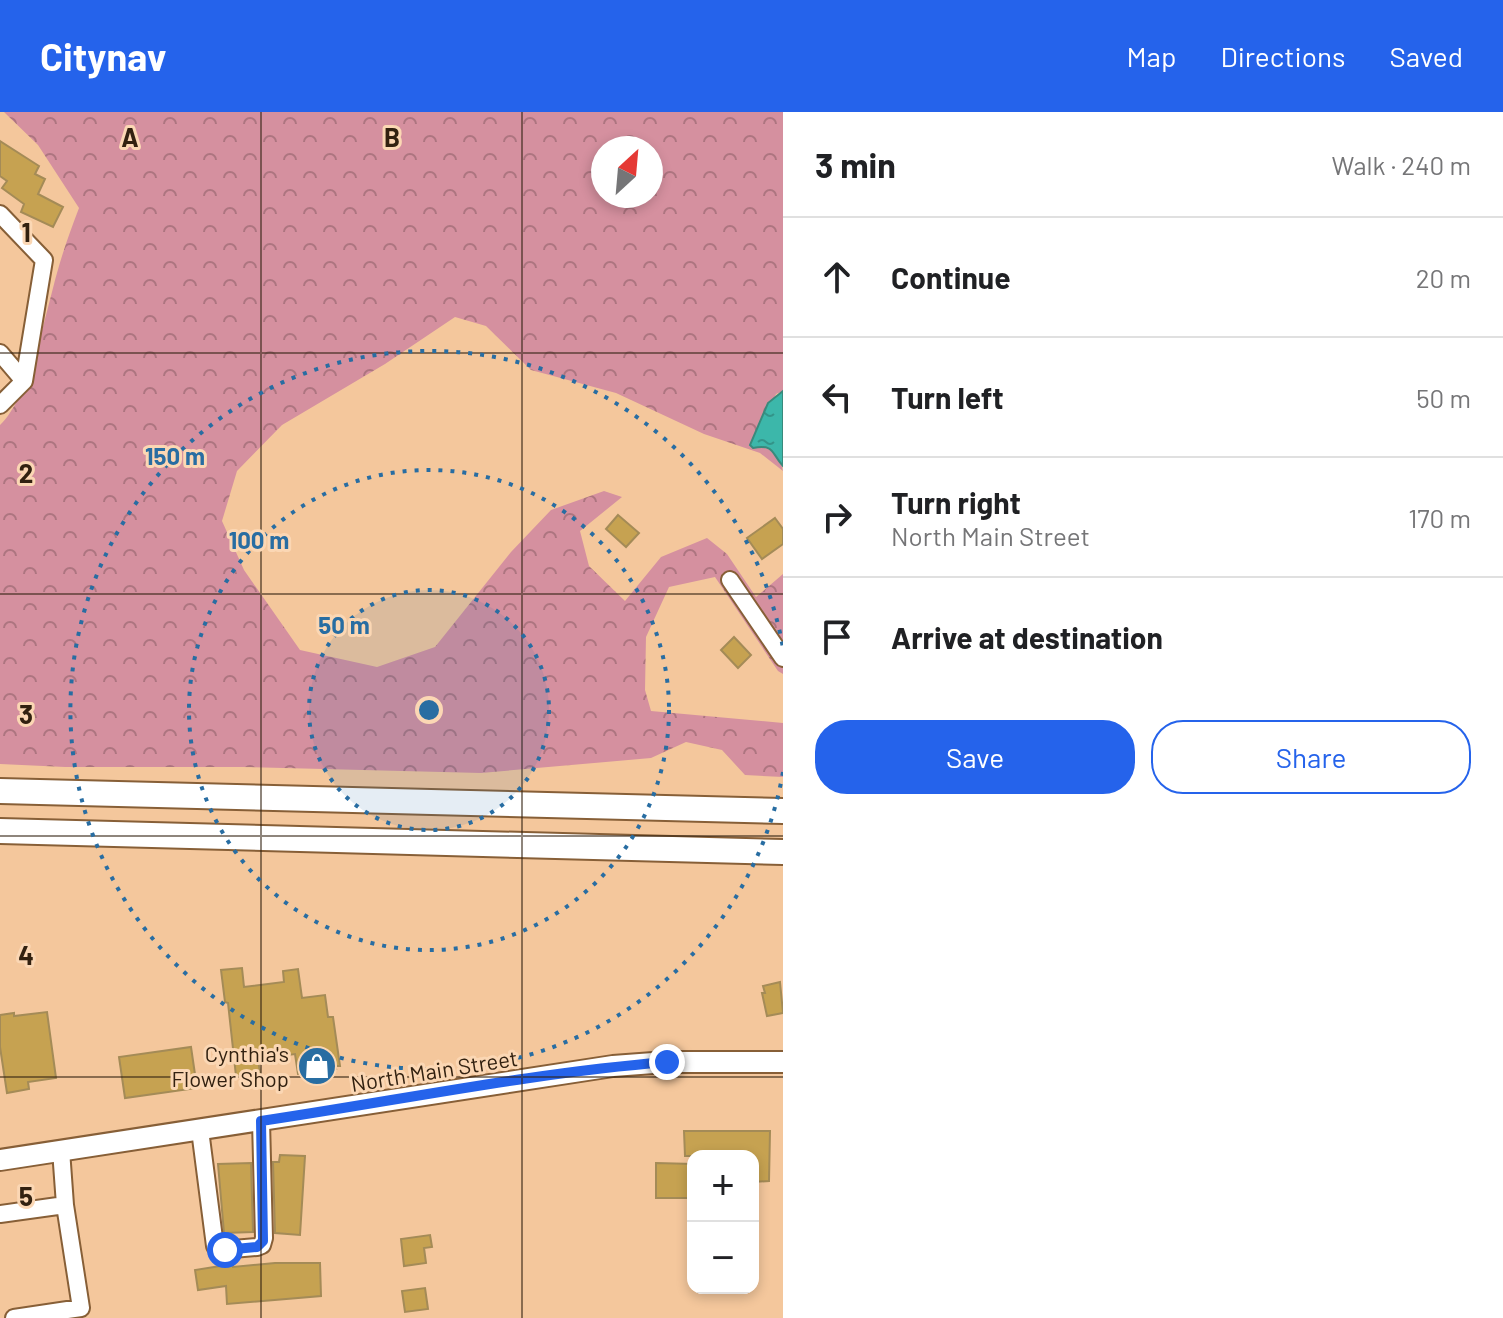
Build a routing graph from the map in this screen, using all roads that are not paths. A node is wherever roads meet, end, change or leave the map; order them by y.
1 (0, 214) edge
2 (0, 353) edge
3 (24, 381) junction
4 (0, 405) edge
5 (730, 580) dead end
6 (783, 658) edge
7 (0, 791) edge
8 (783, 811) edge
9 (0, 831) edge
10 (783, 852) edge
11 (783, 1062) edge
12 (261, 1121) junction
13 (200, 1130) junction
14 (61, 1150) junction
15 (0, 1160) edge
16 (65, 1205) junction
17 (0, 1214) edge
18 (14, 1318) edge

1 - 3 street
2 - 3 street
3 - 4 street
5 - 6 street
7 - 8 highway
9 - 10 highway
11 - 12 main road, North Main Street
12 - 13 main road, North Main Street
12 - 13 street
13 - 14 main road, North Main Street
14 - 15 main road, North Main Street
14 - 16 street
16 - 17 street
16 - 18 street

